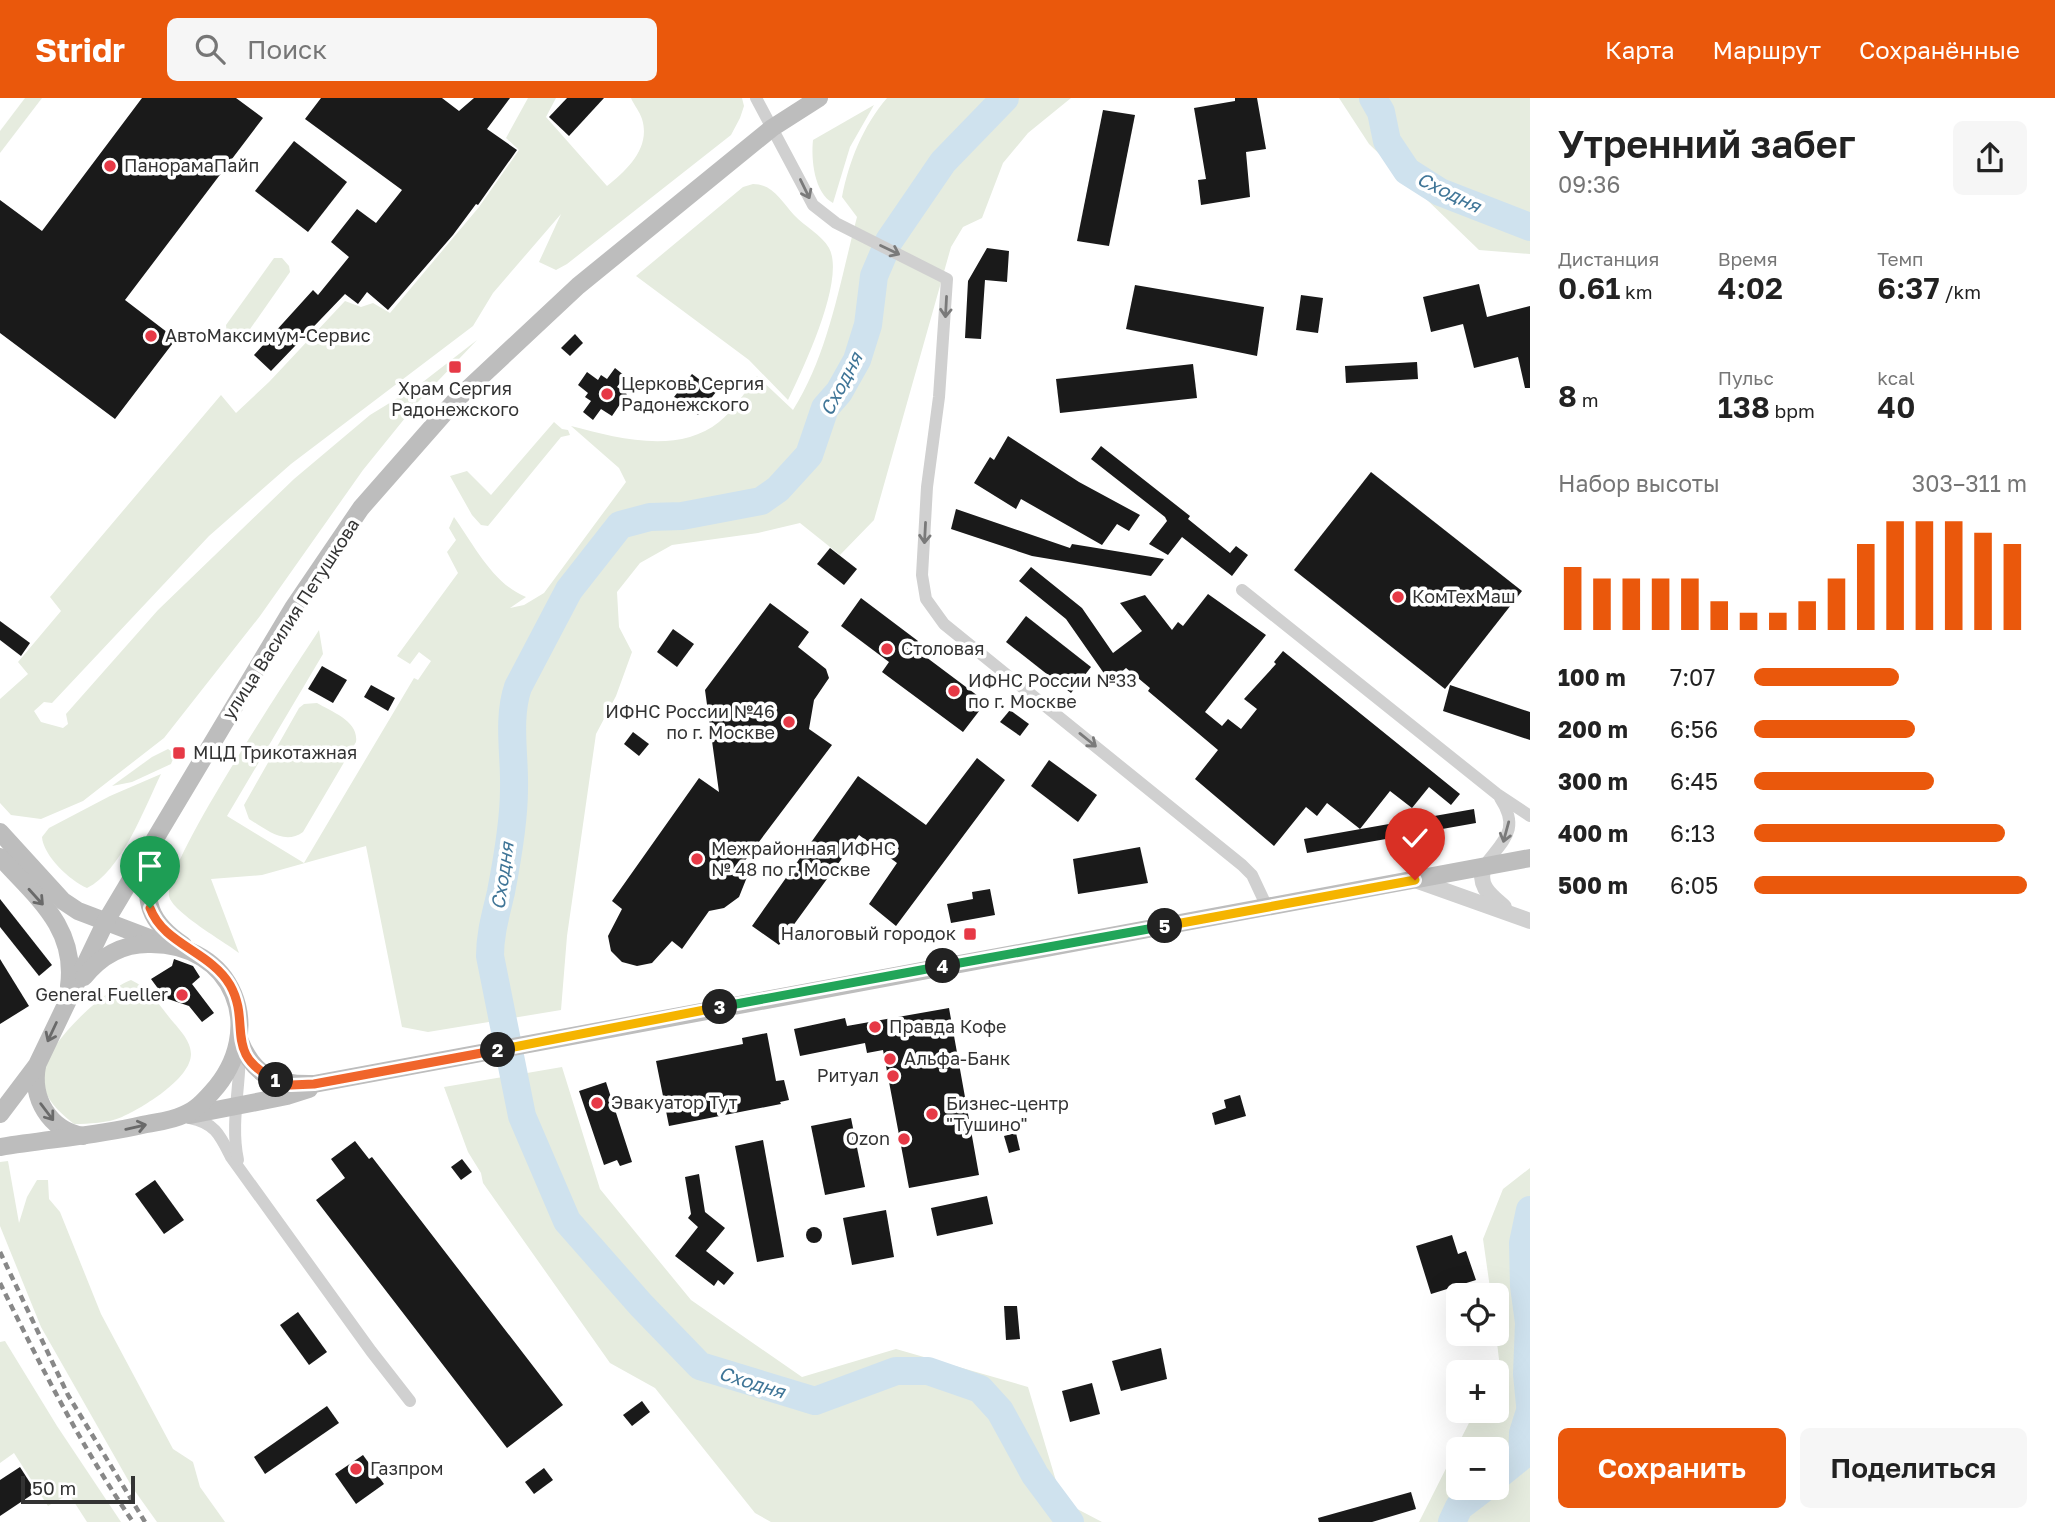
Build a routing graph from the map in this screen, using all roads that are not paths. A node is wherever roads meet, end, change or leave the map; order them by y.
1 (756, 98) edge
2 (819, 98) edge
3 (772, 128) junction
4 (1242, 590) dead end
5 (1497, 794) junction
6 (1530, 816) edge
7 (0, 832) edge
8 (148, 852) junction
9 (0, 857) edge
10 (1530, 858) edge
11 (1484, 866) junction
12 (1415, 880) junction
13 (1267, 907) junction
14 (1524, 919) edge
15 (106, 921) junction
16 (164, 944) junction
17 (192, 951) junction
18 (67, 999) junction
19 (239, 1039) junction
20 (37, 1065) junction
21 (332, 1081) junction
22 (237, 1107) junction
23 (0, 1114) edge
24 (183, 1116) junction
25 (90, 1137) junction
26 (0, 1147) edge
27 (240, 1167) junction
28 (410, 1401) dead end

1 - 3 street
2 - 3 main road, улица Василия Петушкова
3 - 8 main road, улица Василия Петушкова
3 -> 13 street
4 - 5 street
5 - 6 street
5 -> 11 street
7 - 15 main road
8 - 15 main road, улица Василия Петушкова
8 - 17 main road, улица Василия Петушкова
9 -> 18 main road
10 - 11 main road
11 - 12 main road
11 - 14 street
12 - 13 main road
12 - 14 street
13 - 21 main road
15 - 16 main road
15 - 18 main road, улица Василия Петушкова
16 - 17 main road
16 - 18 main road
17 - 19 main road
18 -> 20 main road
19 - 21 main road
19 - 22 street
19 - 24 main road
20 - 23 main road
20 -> 25 main road
21 - 22 main road
22 - 24 main road
22 - 27 street
25 -> 24 main road
24 - 27 street
25 - 26 main road
27 - 28 street

